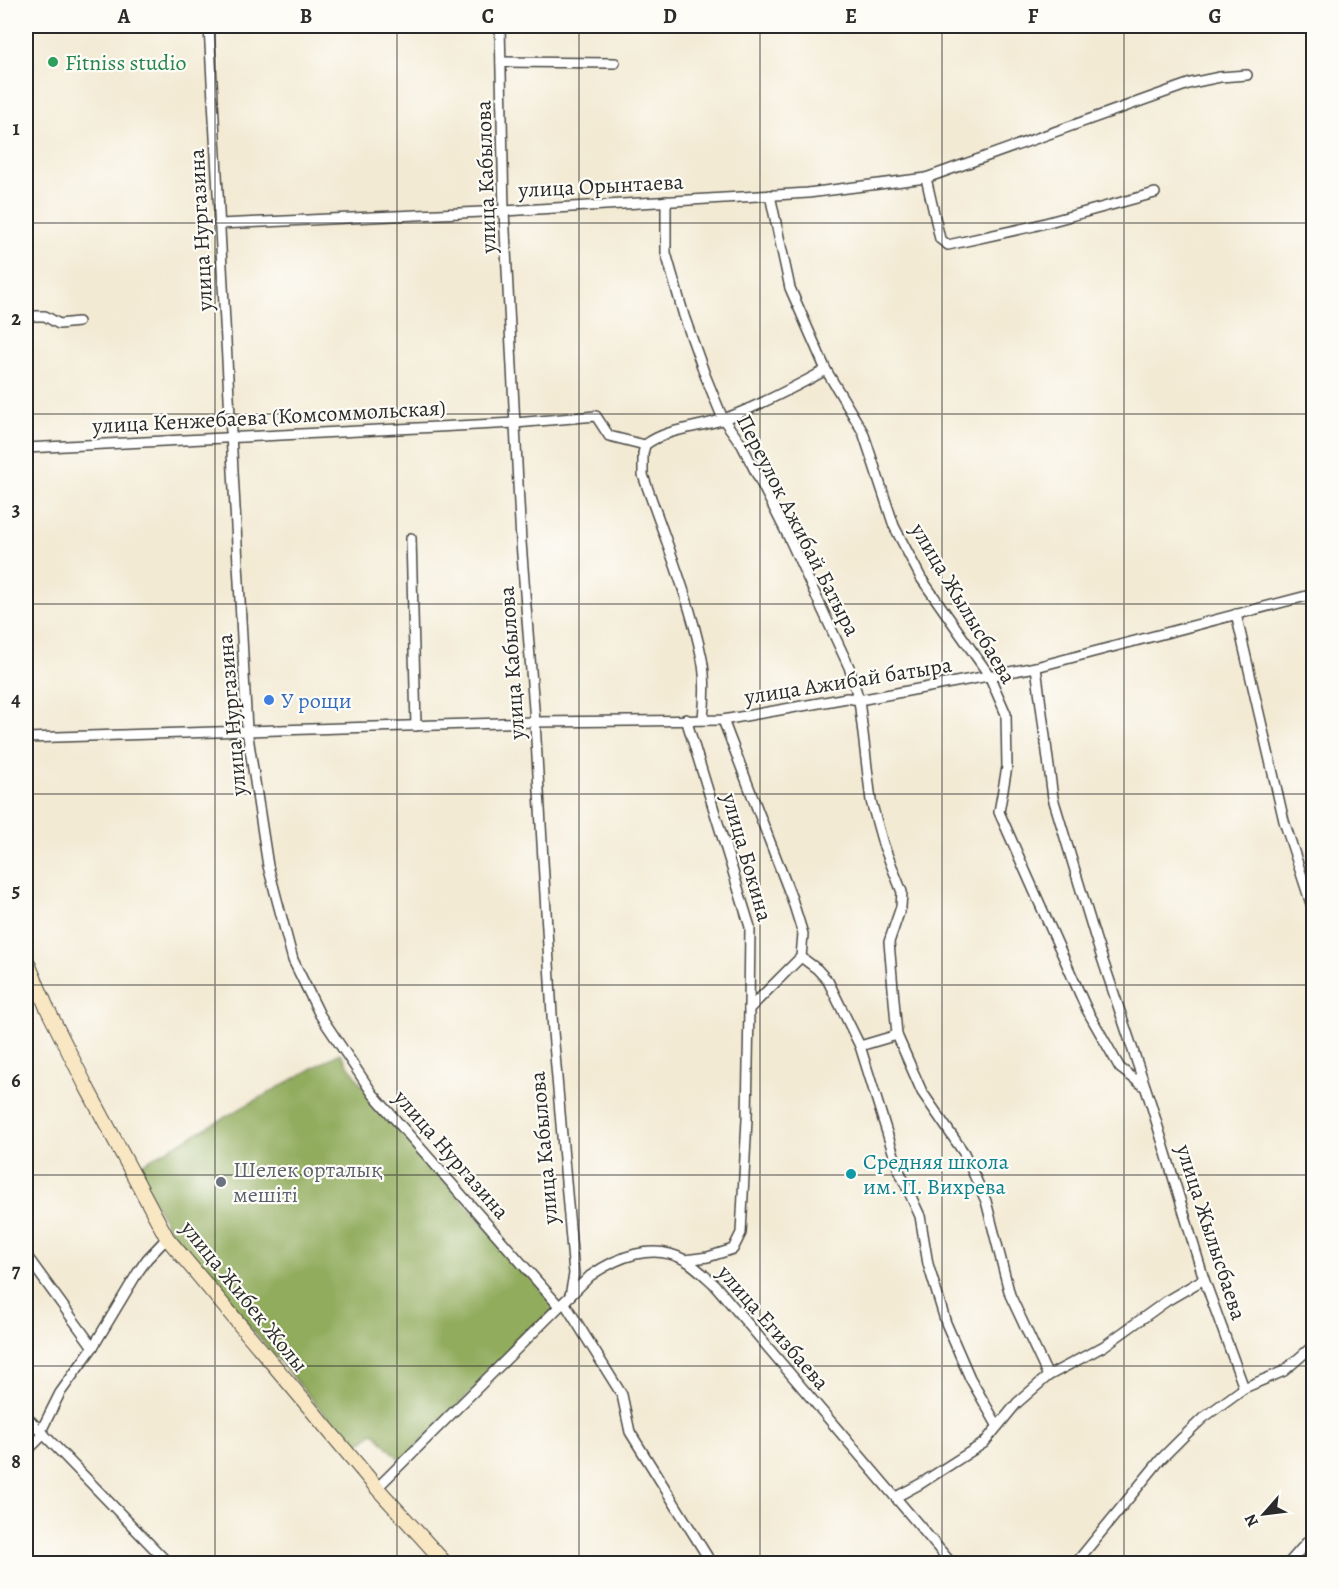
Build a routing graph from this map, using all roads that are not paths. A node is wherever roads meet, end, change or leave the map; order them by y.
1 (209, 26) edge
2 (500, 26) edge
3 (501, 62) junction
4 (615, 63) dead end
5 (1247, 75) dead end
6 (926, 178) junction
7 (1155, 193) dead end
8 (770, 195) junction
9 (666, 201) junction
10 (504, 211) junction
11 (219, 224) junction
12 (26, 316) edge
13 (78, 322) dead end
14 (826, 370) junction
15 (723, 419) junction
16 (515, 423) junction
17 (232, 438) junction
18 (645, 446) junction
19 (26, 448) edge
20 (411, 538) dead end
21 (1314, 594) edge
22 (1236, 614) junction
23 (1036, 667) junction
24 (989, 675) junction
25 (859, 700) junction
26 (686, 719) junction
27 (704, 719) junction
28 (723, 720) junction
29 (535, 722) junction
30 (416, 726) junction
31 (247, 730) junction
32 (26, 738) edge
33 (1314, 913) edge
34 (801, 957) junction
35 (26, 959) edge
36 (749, 1009) junction
37 (897, 1035) junction
38 (860, 1046) junction
39 (1145, 1087) junction
40 (167, 1238) junction
41 (26, 1255) edge
42 (685, 1260) junction
43 (1204, 1279) junction
44 (564, 1301) junction
45 (1314, 1345) edge
46 (93, 1347) junction
47 (1048, 1376) junction
48 (1244, 1388) junction
49 (26, 1416) edge
50 (997, 1425) junction
51 (43, 1432) junction
52 (26, 1452) edge
53 (377, 1488) junction
54 (896, 1497) junction
55 (1314, 1534) edge
56 (437, 1560) edge
57 (169, 1563) edge
58 (712, 1563) edge
59 (952, 1563) edge
60 (1075, 1563) edge
61 (1288, 1563) edge

1 - 11 street, улица Нургазина
2 - 3 street, улица Кабылова
3 - 4 street
3 - 10 street, улица Кабылова
5 - 6 street, улица Орынтаева
6 - 7 street
6 - 8 street, улица Орынтаева
8 - 9 street, улица Орынтаева
8 - 14 street, улица Жылысбаева
9 - 10 street, улица Орынтаева
9 - 15 street, Переулок Ажибай Батыра
10 - 11 street, улица Орынтаева
10 - 16 street, улица Кабылова
11 - 17 street, улица Нургазина
12 - 13 street
14 - 15 street
14 - 24 street, улица Жылысбаева
15 - 18 street
15 - 25 street, Переулок Ажибай Батыра
16 - 17 street, улица Кенжебаева (Комсоммольская)
16 - 18 street, улица Кенжебаева (Комсоммольская)
16 - 29 street, улица Кабылова
17 - 19 street, улица Кенжебаева (Комсоммольская)
17 - 31 street, улица Нургазина
18 - 27 street
20 - 30 street
21 - 22 street, улица Ажибай батыра
22 - 23 street, улица Ажибай батыра
22 - 33 street
23 - 24 street, улица Ажибай батыра
23 - 39 street, улица Жылысбаева
24 - 25 street, улица Ажибай батыра
24 - 39 street, улица Жылысбаева
25 - 28 street, улица Ажибай батыра
25 - 37 street, Переулок Ажибай Батыра
26 - 27 street, улица Ажибай батыра
26 - 29 street, улица Ажибай батыра
26 - 36 street, улица Бокина
27 - 28 street, улица Ажибай батыра
28 - 34 street, улица Бокина
29 - 30 street, улица Ажибай батыра
29 - 44 street, улица Кабылова
30 - 31 street, улица Ажибай батыра
31 - 32 street, улица Ажибай батыра
31 - 44 street, улица Нургазина
34 - 36 street
34 - 38 street
35 - 40 main road, улица Жибек Жолы
36 - 42 street, улица Бокина
37 - 38 street
37 - 47 street
38 - 50 street
39 - 43 street, улица Жылысбаева
40 - 46 street
40 - 53 main road, улица Жибек Жолы
41 - 46 street
42 - 44 street, улица Егизбаева
42 - 54 street, улица Егизбаева
43 - 47 street
43 - 48 street, улица Жылысбаева
44 - 53 street, улица Егизбаева
44 - 58 street, улица Нургазина
45 - 48 street
46 - 51 street
47 - 50 street
48 - 60 street
49 - 51 street
50 - 54 street
51 - 52 street
51 - 57 street
53 - 56 main road, улица Жибек Жолы
54 - 59 street, улица Егизбаева
55 - 61 street

